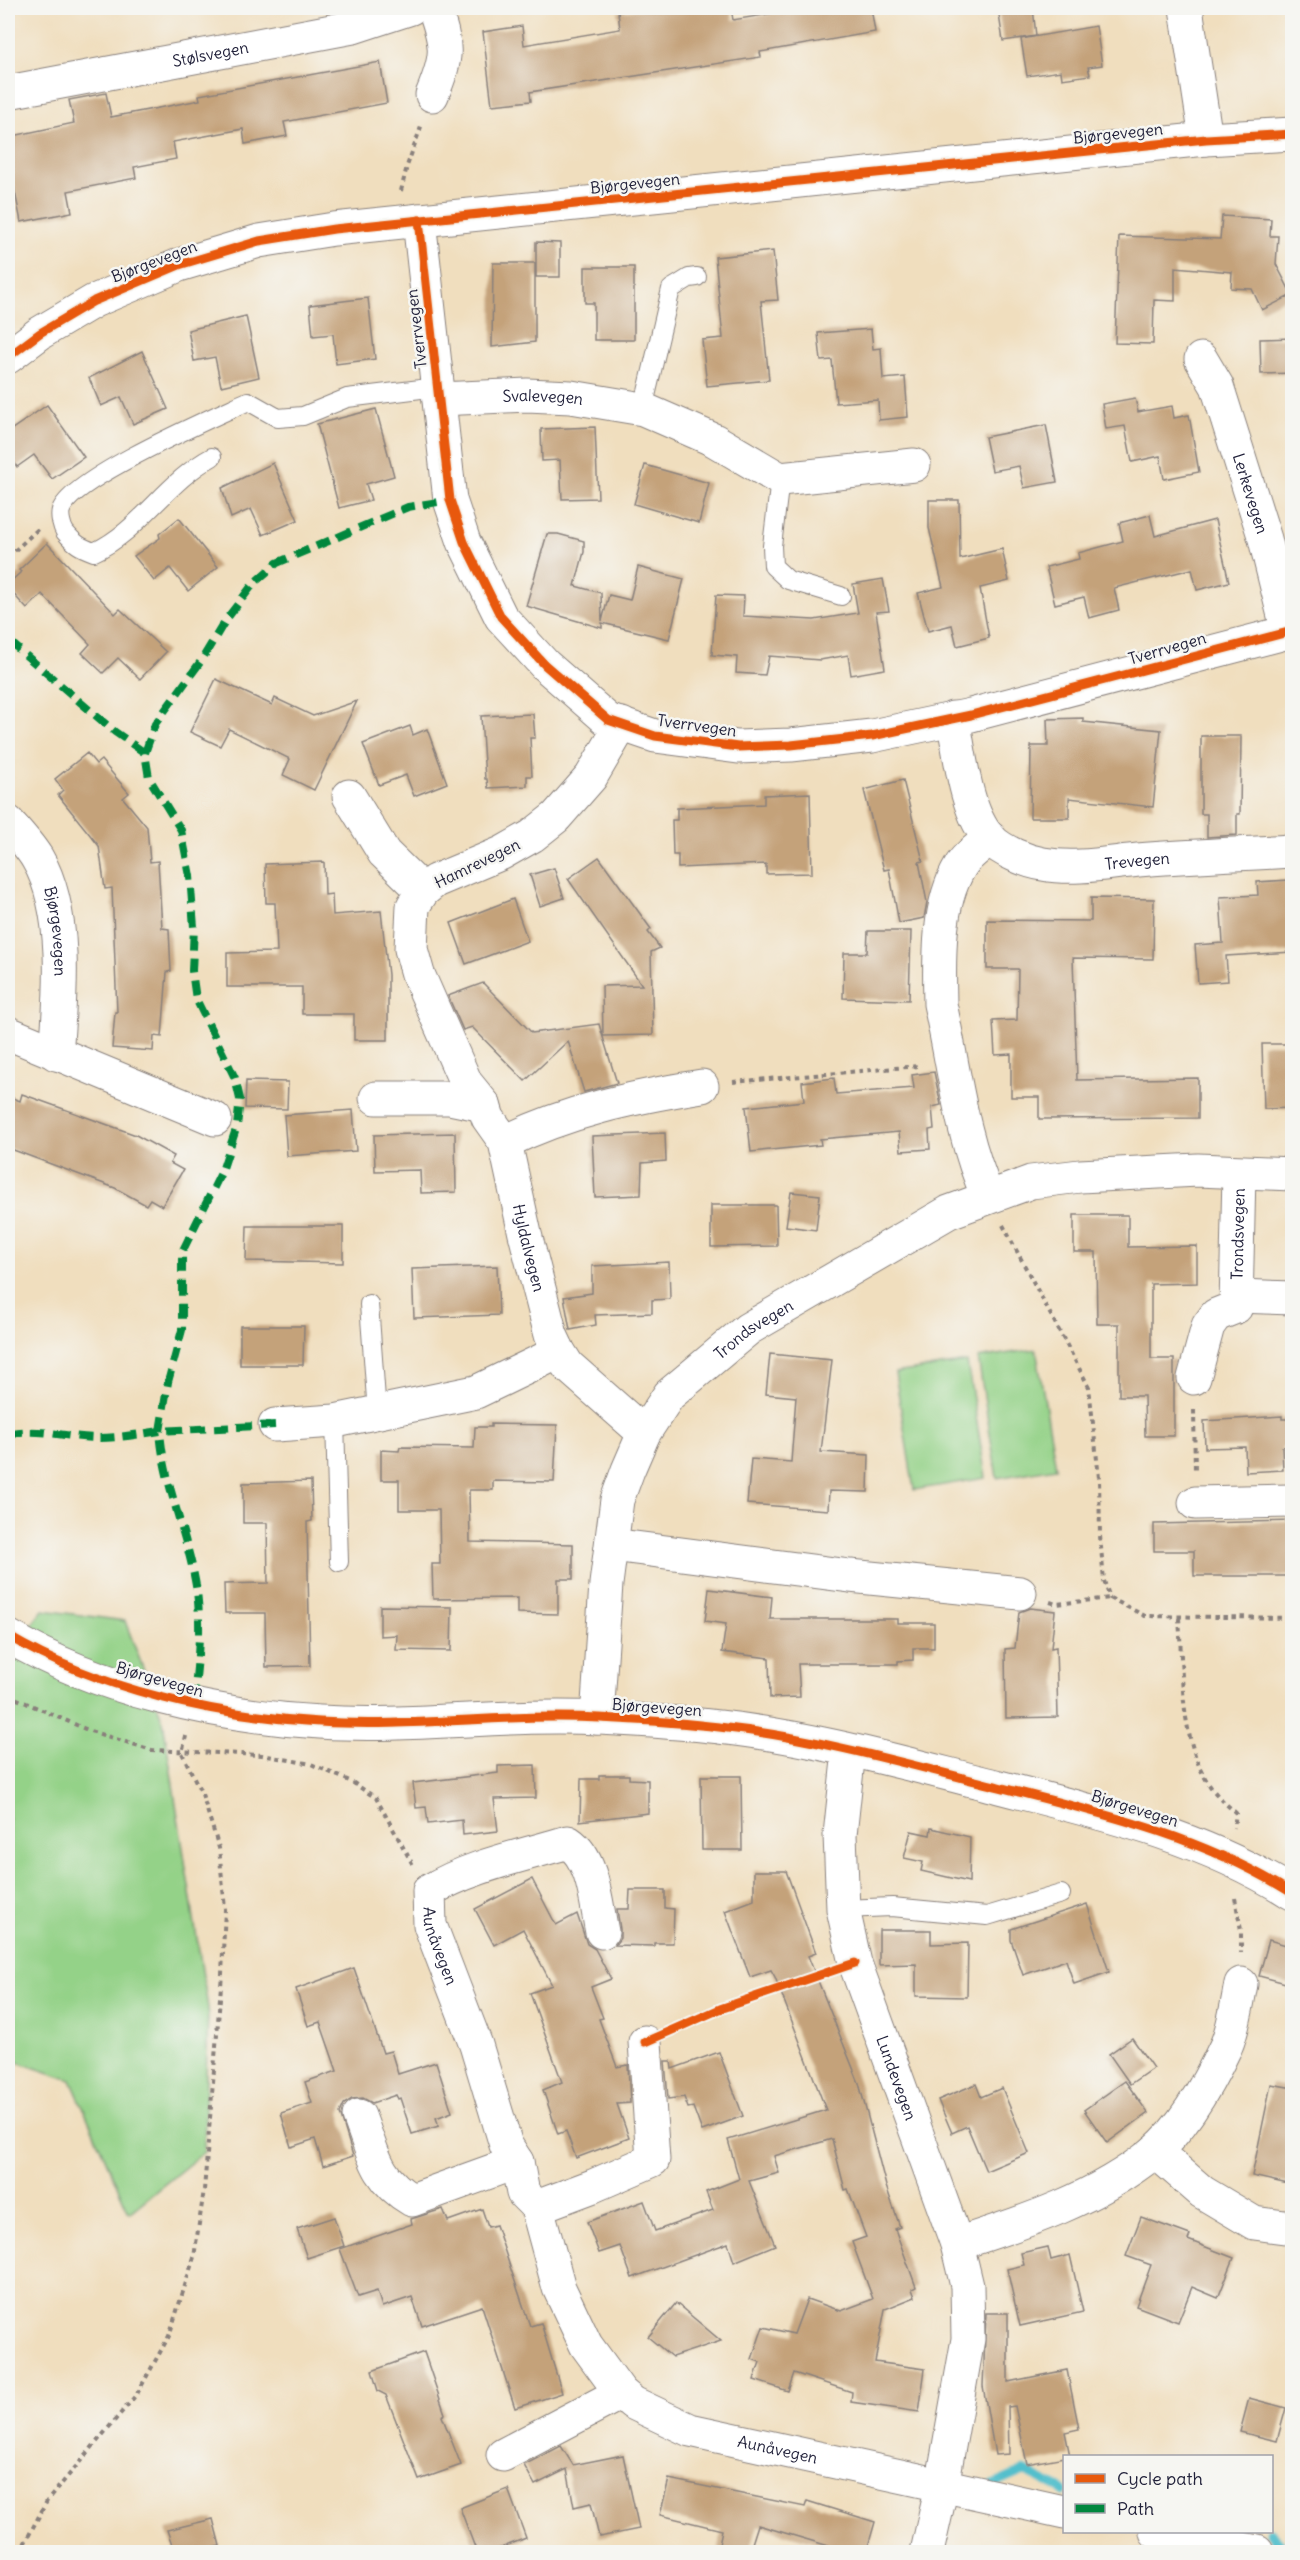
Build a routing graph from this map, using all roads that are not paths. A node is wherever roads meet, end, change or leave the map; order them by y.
1 (411, 8) edge
2 (434, 8) edge
3 (1186, 8) edge
4 (8, 92) edge
5 (432, 95) road end
6 (1293, 134) edge
7 (1206, 139) junction
8 (409, 221) junction
9 (697, 277) dead end
10 (8, 357) edge
11 (1201, 359) dead end
12 (438, 393) junction
13 (643, 409) junction
14 (212, 457) dead end
15 (914, 465) dead end
16 (780, 479) junction
17 (841, 596) dead end
18 (1290, 631) edge
19 (953, 718) junction
20 (622, 724) junction
21 (349, 796) dead end
22 (8, 822) edge
23 (990, 838) junction
24 (1293, 851) edge
25 (423, 891) junction
26 (8, 1033) edge
27 (452, 1050) joint
28 (56, 1053) junction
29 (702, 1086) road end
30 (376, 1098) dead end
31 (484, 1106) junction
32 (215, 1119) dead end
33 (505, 1142) junction
34 (1239, 1173) junction
35 (1293, 1174) edge
36 (988, 1196) junction
37 (1237, 1296) junction
38 (1293, 1298) edge
39 (369, 1304) dead end
40 (559, 1352) junction
41 (1194, 1378) road end
42 (377, 1413) junction
43 (335, 1421) junction
44 (275, 1425) dead end
45 (644, 1433) junction
46 (1293, 1501) edge
47 (1195, 1503) road end
48 (612, 1545) junction
49 (339, 1562) dead end
50 (1020, 1593) road end
51 (8, 1636) edge
52 (597, 1718) junction
53 (849, 1751) junction
54 (1293, 1893) edge
55 (1061, 1894) dead end
56 (843, 1910) junction
57 (602, 1932) dead end
58 (1241, 1984) road end
59 (645, 2042) dead end
60 (359, 2116) dead end
61 (1155, 2151) junction
62 (517, 2163) junction
63 (537, 2207) junction
64 (1293, 2228) edge
65 (957, 2244) junction
66 (621, 2393) junction
67 (503, 2455) dead end
68 (942, 2486) junction
69 (1063, 2512) edge
70 (1161, 2533) edge
71 (927, 2553) edge
72 (1257, 2553) edge

1 - 4 street, Stølsvegen
2 - 5 street
3 - 7 street
6 - 7 street, Bjørgevegen
7 - 8 street, Bjørgevegen
8 - 10 street, Bjørgevegen
8 - 12 street, Tverrvegen
9 - 13 lane
11 - 18 street, Lerkevegen
12 - 13 street, Svalevegen
12 - 14 lane, Tverrvegen
12 - 20 street, Tverrvegen
13 - 16 street, Svalevegen
15 - 16 street
16 - 17 lane
18 - 19 street, Tverrvegen
19 - 20 street, Tverrvegen
19 - 23 street, Trevegen
20 - 25 street, Hamrevegen
21 - 25 street, Hamrevegen
22 - 28 street, Bjørgevegen
23 - 24 street, Trevegen
23 - 36 street
25 - 27 street, Hamrevegen
26 - 28 street
27 - 31 street, Hyldalvegen
28 - 32 street
29 - 33 street
30 - 31 street
31 - 33 street, Hyldalvegen
33 - 40 street, Hyldalvegen
34 - 35 street, Trondsvegen
34 - 36 street, Trondsvegen
34 - 37 street, Trondsvegen
36 - 45 street, Trondsvegen
37 - 38 street, Trondsvegen
37 - 41 street, Trondsvegen
39 - 42 lane
40 - 42 street
40 - 45 street, Hyldalvegen
42 - 43 street
43 - 44 street
43 - 49 lane
45 - 48 street, Trondsvegen
46 - 47 street
48 - 50 street
48 - 52 street, Trondsvegen
51 - 52 street, Bjørgevegen
52 - 53 street, Bjørgevegen
53 - 54 street, Bjørgevegen
53 - 56 street, Lundevegen
55 - 56 lane
56 - 65 street, Lundevegen
57 - 62 street, Aunåvegen
58 - 61 street
59 - 63 street
60 - 62 street
61 - 64 street
61 - 65 street
62 - 63 street, Aunåvegen
63 - 66 street, Aunåvegen
65 - 68 street, Lundevegen
66 - 67 street
66 - 68 street, Aunåvegen
68 - 69 street, Aunåvegen
68 - 71 street, Lundevegen
70 - 72 street

